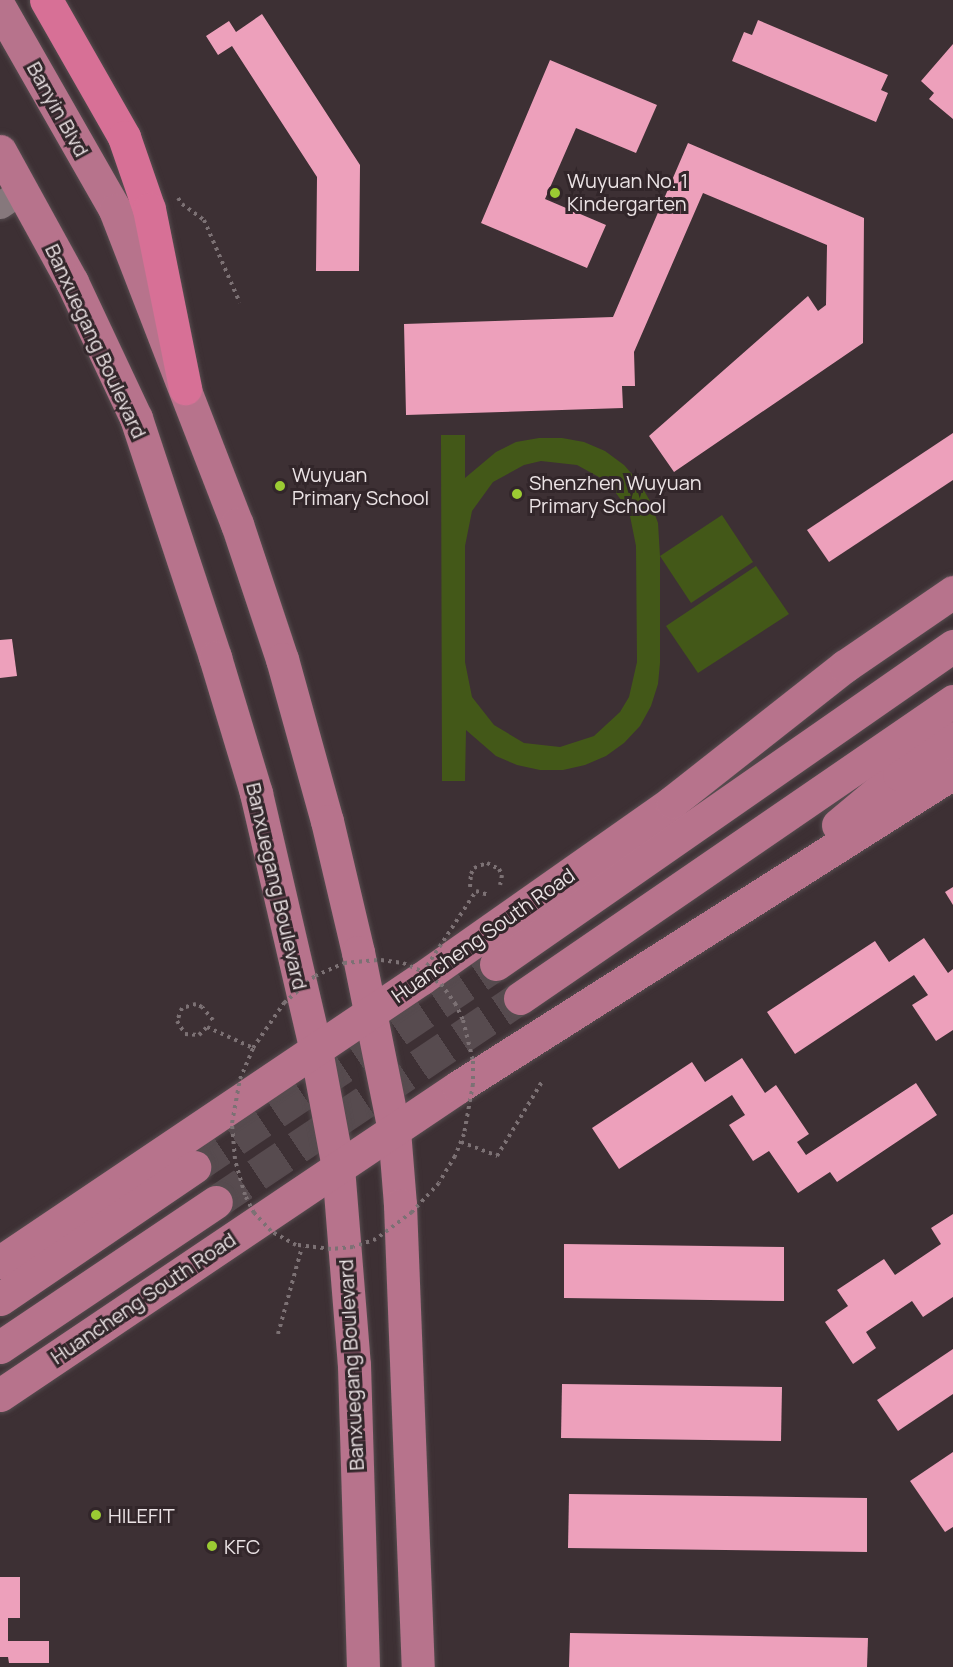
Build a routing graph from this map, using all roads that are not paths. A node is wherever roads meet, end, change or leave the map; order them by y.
1 (46, 0) edge
2 (0, 8) edge
3 (0, 151) edge
4 (11, 198) edge
5 (185, 388) junction
6 (953, 592) edge
7 (953, 606) edge
8 (953, 646) edge
9 (845, 666) junction
10 (953, 701) edge
11 (953, 738) edge
12 (953, 773) edge
13 (738, 909) junction
14 (496, 964) tunnel mouth
15 (520, 998) tunnel mouth
16 (371, 1014) junction
17 (316, 1050) junction
18 (394, 1130) junction
19 (194, 1167) tunnel mouth
20 (338, 1167) junction
21 (216, 1202) tunnel mouth
22 (0, 1262) edge
23 (0, 1299) edge
24 (0, 1347) edge
25 (0, 1395) edge
26 (363, 1667) edge
27 (418, 1667) edge

1 - 5 highway
2 - 5 main road, Banyin Blvd
3 - 4 main road, Banxuegang Boulevard
4 - 17 main road, Banxuegang Boulevard
5 - 16 main road
6 - 9 main road, Huancheng South Road
7 - 9 main road
8 - 14 main road, Huancheng South Road
9 - 16 main road, Huancheng South Road
10 - 15 main road
11 - 13 main road
12 - 13 main road, Huancheng South Road
13 - 18 main road, Huancheng South Road
16 - 17 main road, Huancheng South Road
16 - 18 main road
17 - 20 main road, Banxuegang Boulevard
17 - 22 main road, Huancheng South Road
18 - 20 main road, Huancheng South Road
18 - 27 main road
19 - 23 main road
20 - 25 main road, Huancheng South Road
20 - 26 main road, Banxuegang Boulevard
21 - 24 main road, Huancheng South Road

